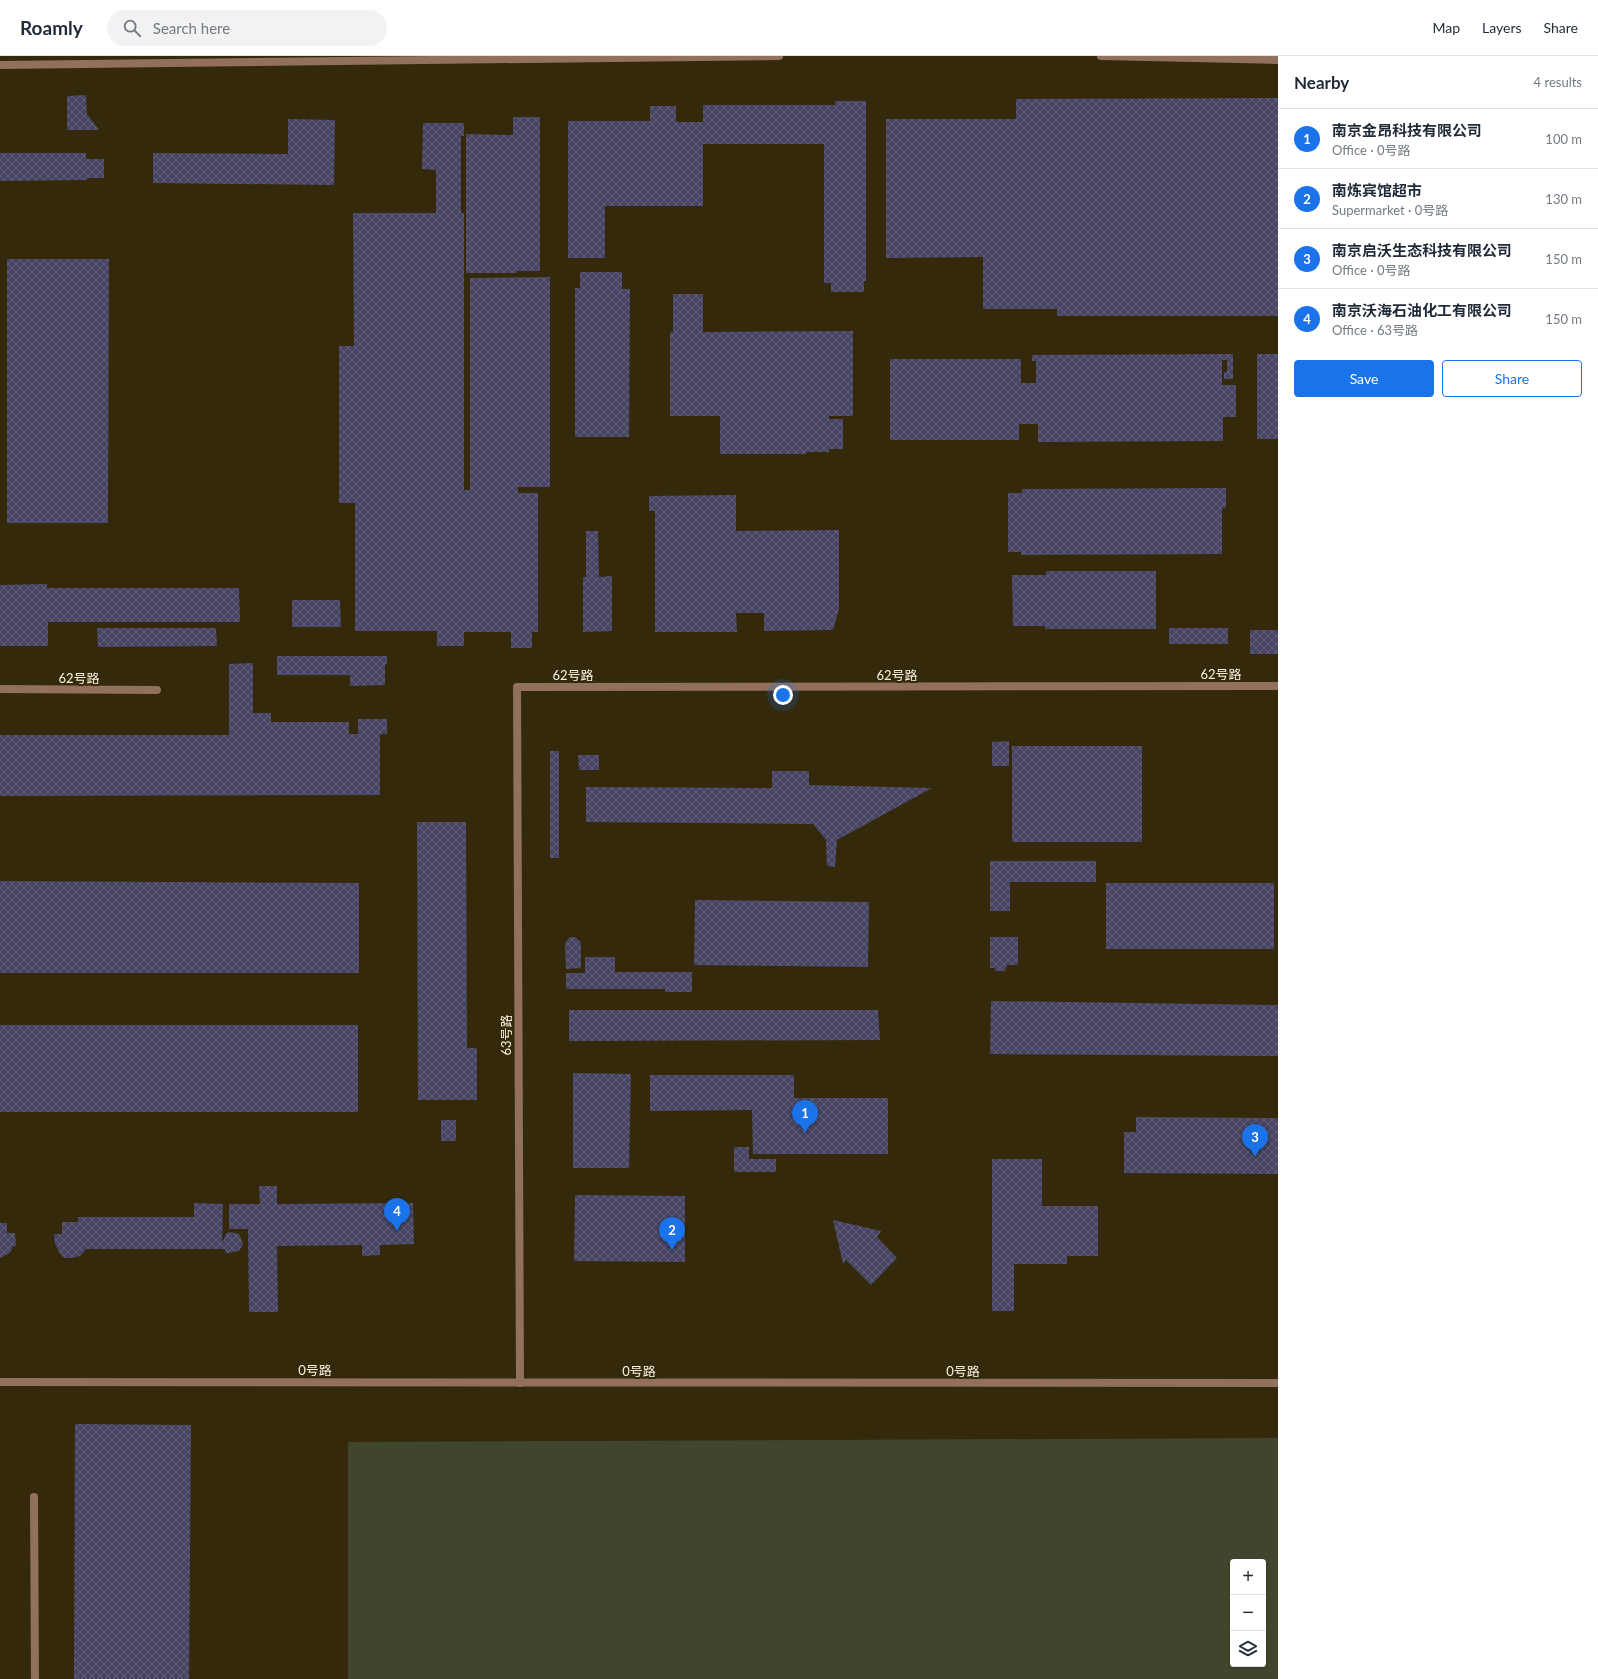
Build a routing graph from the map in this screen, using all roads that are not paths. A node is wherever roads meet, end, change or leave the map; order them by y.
1 (779, 56) edge
2 (1101, 56) edge
3 (1278, 60) edge
4 (0, 65) edge
5 (1278, 686) edge
6 (517, 688) joint
7 (0, 689) edge
8 (157, 690) dead end
9 (0, 1382) edge
10 (520, 1383) junction
11 (1278, 1383) edge
12 (34, 1497) dead end
13 (35, 1679) edge

1 - 4 street
2 - 3 street
5 - 6 street, 62号路
6 - 10 street, 63号路
7 - 8 street, 62号路
9 - 10 street, 0号路
10 - 11 street, 0号路
12 - 13 street

